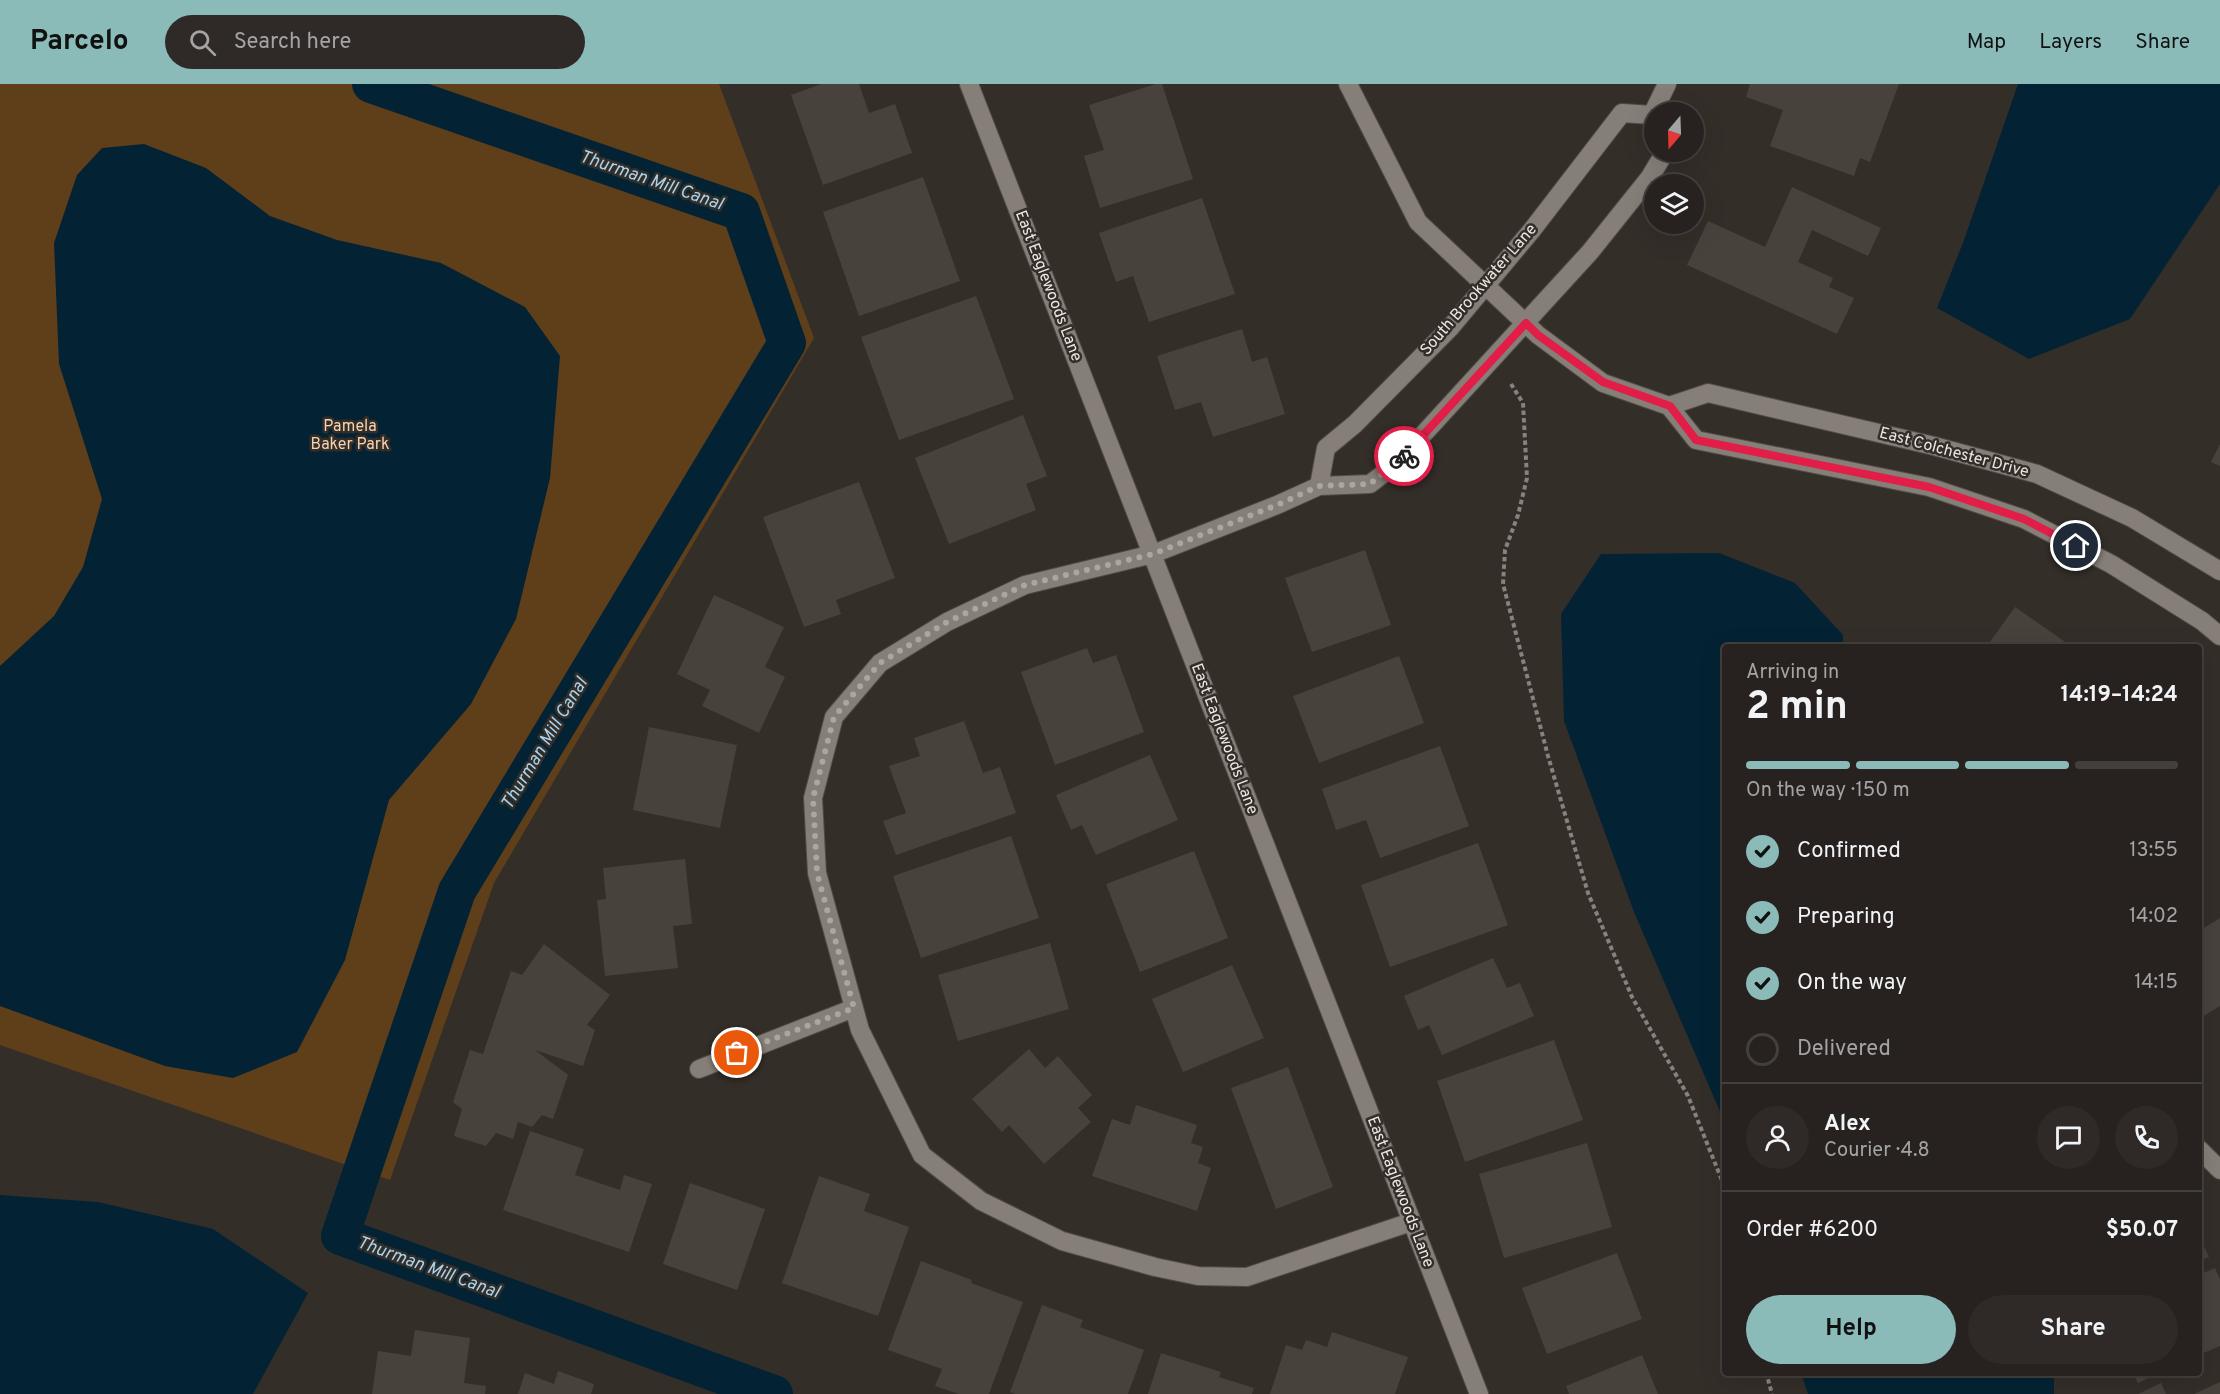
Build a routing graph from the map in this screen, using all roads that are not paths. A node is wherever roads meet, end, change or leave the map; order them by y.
1 (969, 84) edge
2 (1348, 84) edge
3 (1667, 84) edge
4 (1660, 102) edge
5 (1644, 117) edge
6 (1659, 162) edge
7 (1486, 286) junction
8 (1526, 323) junction
9 (1670, 406) junction
10 (1319, 486) junction
11 (1153, 554) junction
12 (2220, 571) edge
13 (2220, 636) edge
14 (854, 1008) junction
15 (699, 1069) dead end
16 (2202, 1152) edge
17 (2220, 1170) edge
18 (1411, 1222) junction
19 (1479, 1394) edge

1 - 11 street, East Eaglewoods Lane
2 - 7 street
3 - 4 street, South Brookwater Lane
5 - 7 street, South Brookwater Lane
6 - 8 street
7 - 8 street
7 - 10 street, South Brookwater Lane
8 - 9 street
8 - 10 street
9 - 12 street, East Colchester Drive
9 - 13 street
10 - 11 street
11 - 14 street
11 - 18 street, East Eaglewoods Lane
14 - 15 street
14 - 18 street
16 - 17 street
18 - 19 street, East Eaglewoods Lane

